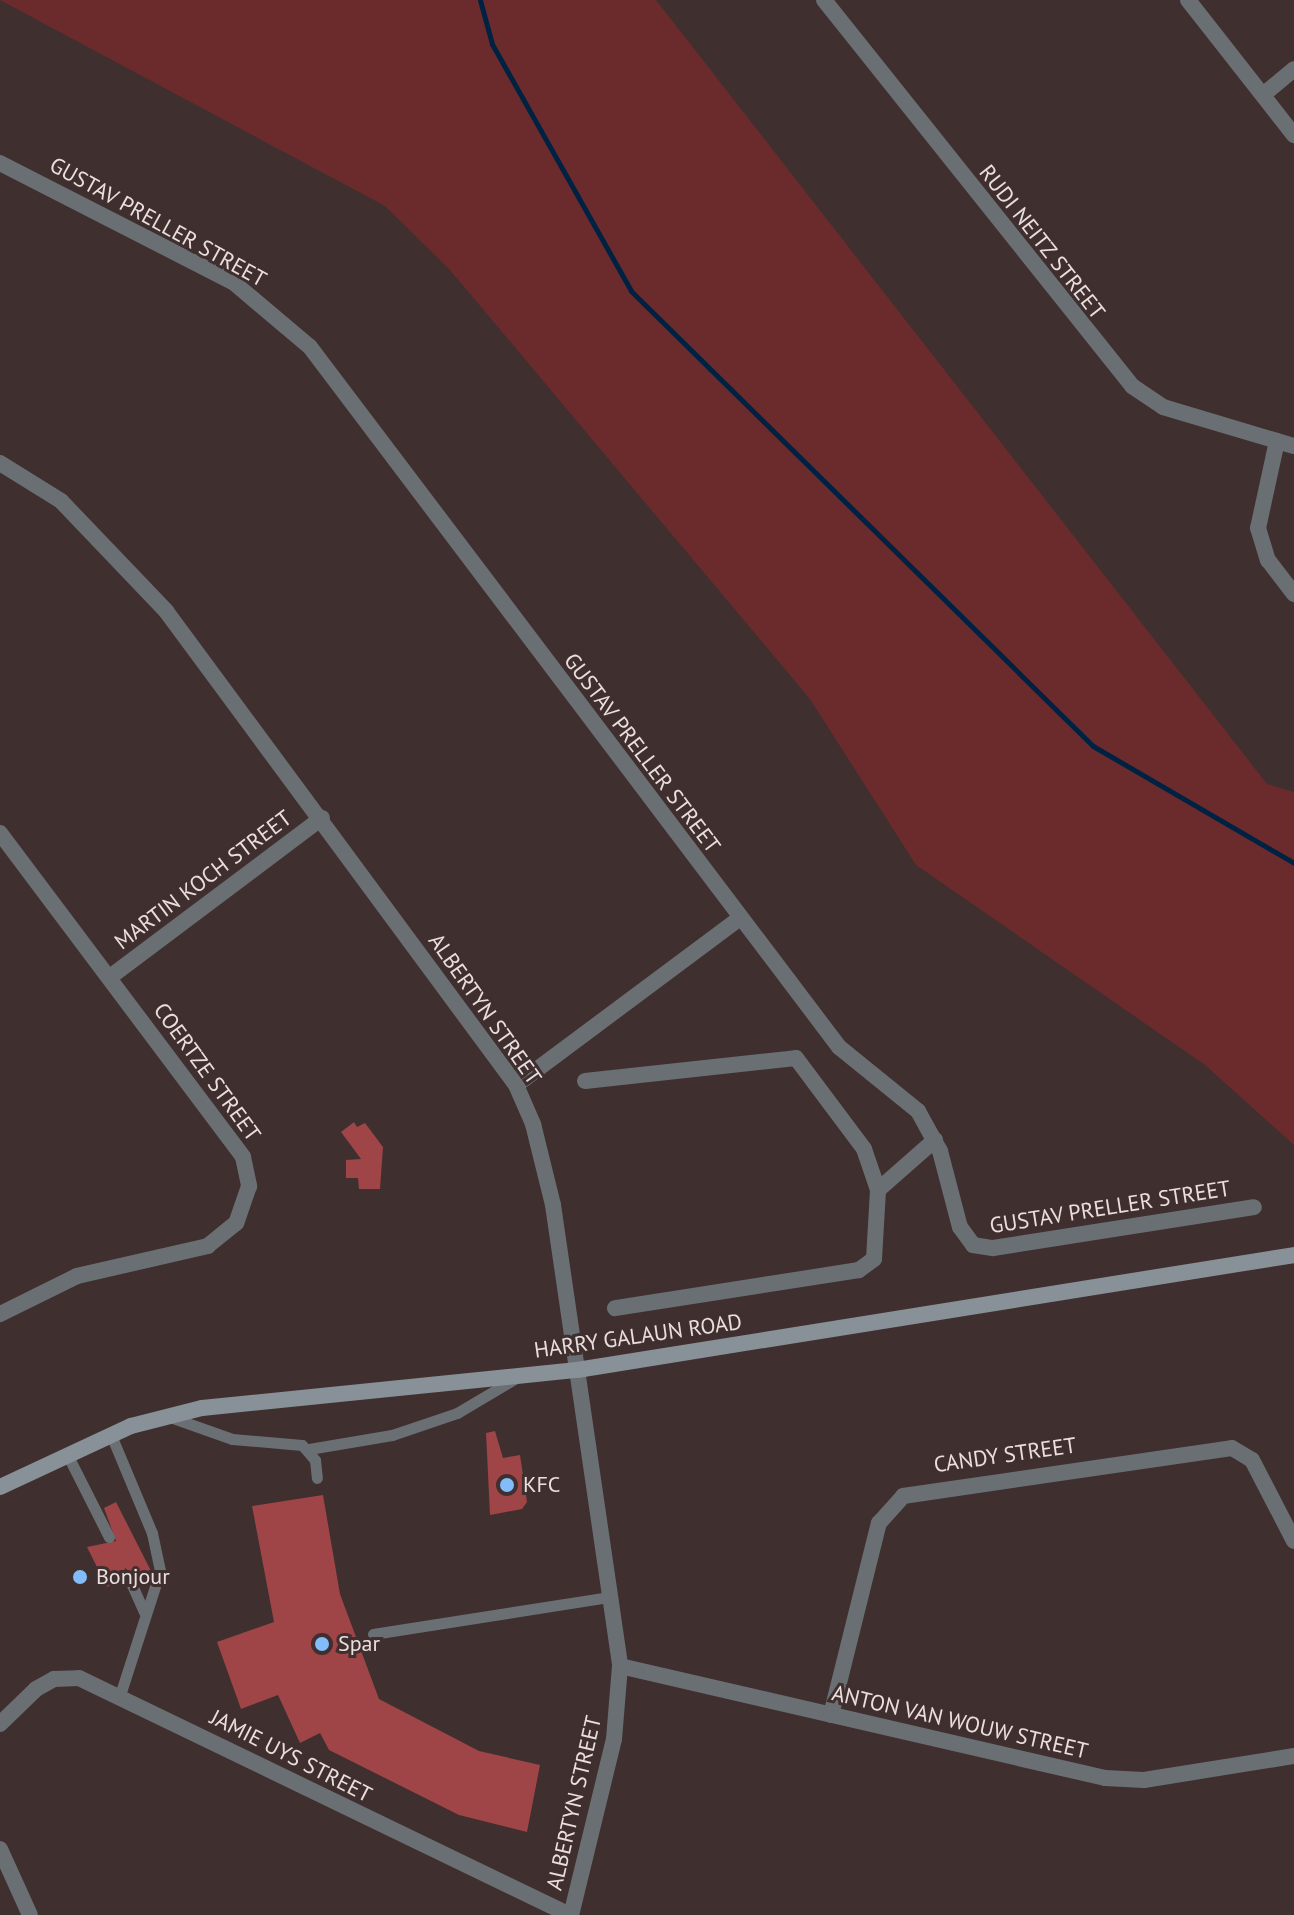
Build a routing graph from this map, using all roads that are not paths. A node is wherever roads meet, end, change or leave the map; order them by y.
1 (824, 0) edge
2 (1188, 0) edge
3 (1294, 69) edge
4 (1263, 95) junction
5 (1294, 135) edge
6 (0, 163) edge
7 (1286, 443) edge
8 (0, 463) edge
9 (1294, 594) edge
10 (322, 818) junction
11 (0, 833) edge
12 (739, 919) junction
13 (110, 977) junction
14 (585, 1081) dead end
15 (516, 1085) junction
16 (935, 1140) junction
17 (878, 1190) junction
18 (1254, 1207) dead end
19 (1294, 1255) edge
20 (615, 1308) dead end
21 (2, 1309) edge
22 (577, 1370) junction
23 (520, 1375) junction
24 (166, 1416) junction
25 (111, 1435) junction
26 (309, 1449) junction
27 (67, 1454) junction
28 (317, 1478) dead end
29 (0, 1487) edge
30 (109, 1537) dead end
31 (1294, 1541) edge
32 (128, 1576) dead end
33 (608, 1597) junction
34 (144, 1612) junction
35 (373, 1634) dead end
36 (620, 1666) junction
37 (120, 1695) junction
38 (831, 1715) junction
39 (0, 1724) edge
40 (1294, 1756) edge
41 (0, 1849) edge
42 (30, 1915) edge
43 (570, 1915) edge

1 - 7 street, RUDI NEITZ STREET
2 - 4 street
3 - 4 street
4 - 5 street
6 - 12 street, GUSTAV PRELLER STREET
7 - 9 street, RUDI NEITZ STREET
8 - 10 street, ALBERTYN STREET
10 - 13 street, MARTIN KOCH STREET
10 - 15 street, ALBERTYN STREET
11 - 13 street, COERTZE STREET
12 - 15 street
12 - 16 street, GUSTAV PRELLER STREET
13 - 21 street, COERTZE STREET
14 - 17 street
15 - 22 street, ALBERTYN STREET
16 - 17 street
16 - 18 street, GUSTAV PRELLER STREET
17 - 20 street
19 - 22 main road, HARRY GALAUN ROAD
22 - 23 main road, HARRY GALAUN ROAD
22 - 33 street, ALBERTYN STREET
23 - 24 main road, HARRY GALAUN ROAD
23 - 26 lane
24 - 25 main road, HARRY GALAUN ROAD
24 - 26 lane
25 - 27 main road, HARRY GALAUN ROAD
25 - 34 lane
26 - 28 lane
27 - 29 main road, HARRY GALAUN ROAD
27 - 30 lane
31 - 38 street, CANDY STREET
32 - 34 lane
33 - 35 lane
33 - 36 street, ALBERTYN STREET
34 - 37 lane
36 - 38 street, ANTON VAN WOUW STREET
36 - 43 street, ALBERTYN STREET
37 - 39 street, JAMIE UYS STREET
37 - 43 street, JAMIE UYS STREET
38 - 40 street, ANTON VAN WOUW STREET
41 - 42 street

